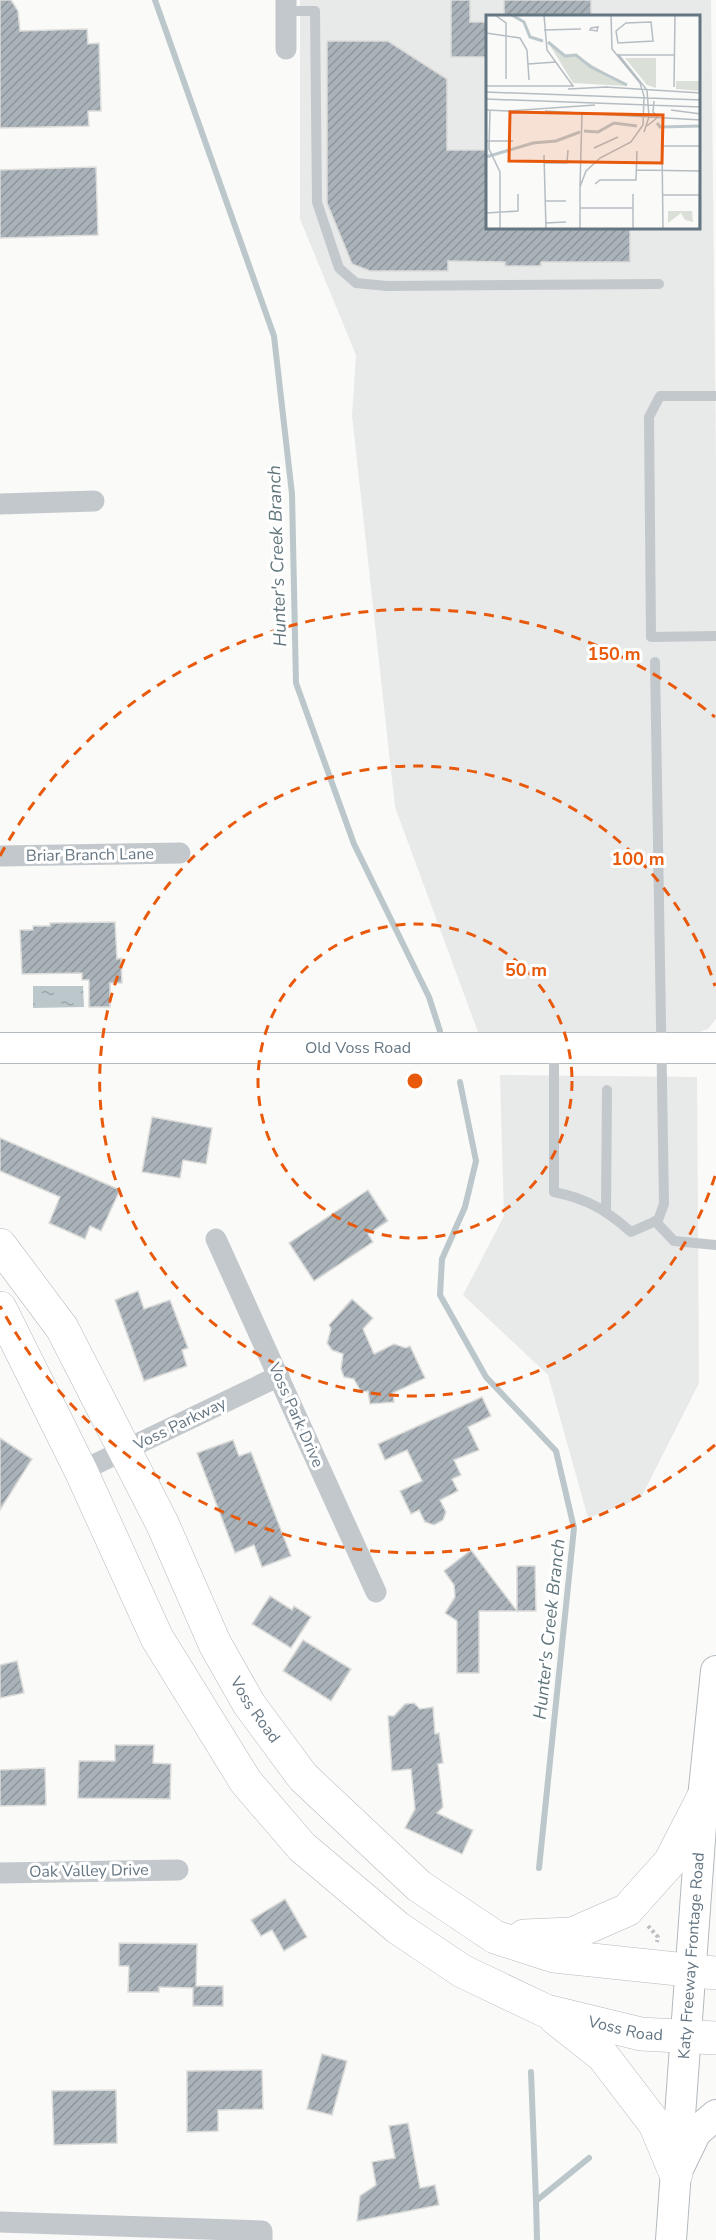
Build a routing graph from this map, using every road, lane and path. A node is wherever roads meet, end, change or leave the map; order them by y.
1 (286, 6) edge
2 (286, 49) dead end
3 (659, 284) dead end
4 (716, 396) edge
5 (94, 501) dead end
6 (0, 504) edge
7 (716, 636) edge
8 (656, 662) dead end
9 (180, 853) dead end
10 (0, 856) edge
11 (0, 1048) edge
12 (554, 1048) junction
13 (661, 1048) junction
14 (716, 1048) edge
15 (607, 1090) dead end
16 (606, 1210) junction
17 (656, 1221) junction
18 (216, 1239) dead end
19 (0, 1245) edge
20 (716, 1245) edge
21 (0, 1308) edge
22 (279, 1377) junction
23 (125, 1450) junction
24 (81, 1471) junction
25 (376, 1592) dead end
26 (716, 1671) edge
27 (282, 1749) junction
28 (246, 1782) junction
29 (710, 1812) edge
30 (178, 1870) dead end
31 (0, 1873) edge
32 (642, 1919) dead end
33 (495, 1936) junction
34 (658, 1937) junction
35 (665, 1938) dead end
36 (656, 1951) dead end
37 (704, 1972) edge
38 (546, 2012) junction
39 (700, 2038) edge
40 (716, 2115) edge
41 (676, 2174) junction
42 (0, 2223) edge
43 (262, 2235) edge
44 (671, 2240) edge

1 - 2 street
1 - 3 lane
4 - 7 lane
5 - 6 street
8 - 13 lane
9 - 10 street, Briar Branch Lane
11 - 12 street, Old Voss Road
12 - 13 street, Old Voss Road
12 - 16 lane
13 - 14 street, Old Voss Road
13 - 17 lane
15 - 16 lane
16 - 17 lane
17 - 20 lane
18 - 22 street, Voss Park Drive
19 - 23 main road, Voss Road
21 - 24 main road, Voss Road
22 - 23 street, Voss Parkway
22 - 25 street, Voss Park Drive
23 - 24 street, Voss Parkway
23 - 27 main road, Voss Road
24 - 28 main road, Voss Road
26 - 29 street, Katy Freeway Frontage Road
27 - 28 main road
27 - 33 main road, Voss Road
28 - 38 main road, Voss Road
29 - 33 main road
29 - 37 street, Katy Freeway Frontage Road
30 - 31 street, Oak Valley Drive
32 - 34 path
33 - 37 main road, Voss Road
34 - 35 path
34 - 36 path
37 - 39 street, Katy Freeway Frontage Road
38 - 39 main road, Voss Road
38 - 41 main road
39 - 41 street, Katy Freeway Frontage Road
40 - 41 street
41 - 44 street, Katy Freeway Frontage Road
42 - 43 street

